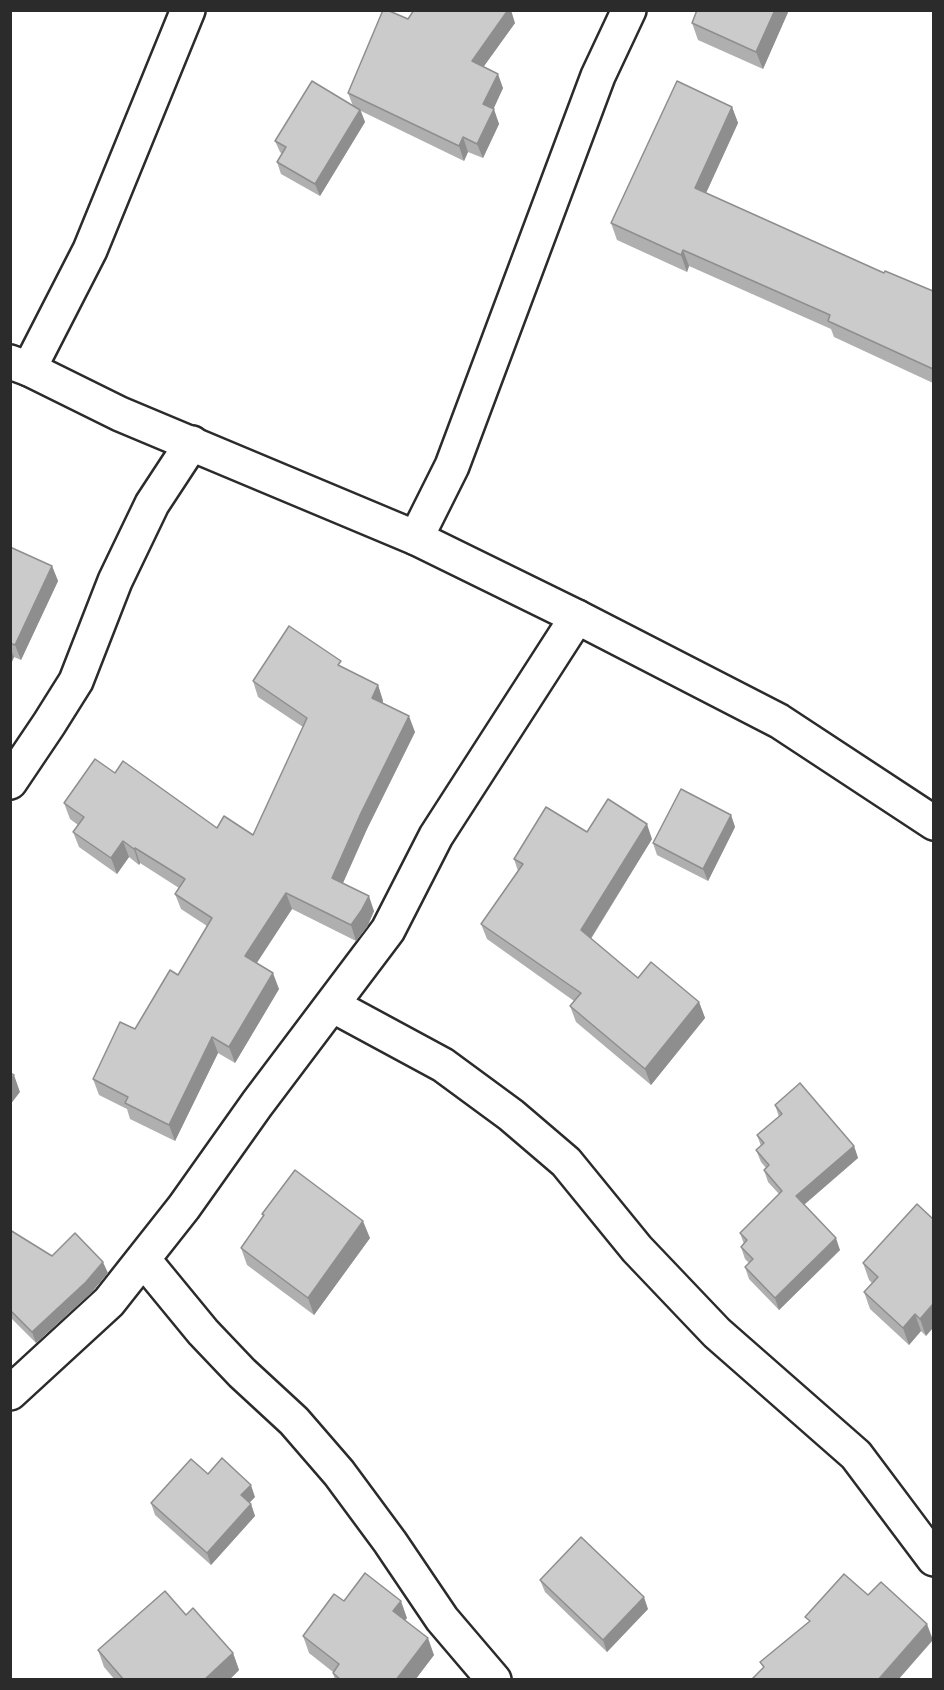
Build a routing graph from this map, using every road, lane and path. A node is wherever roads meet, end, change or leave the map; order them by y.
1 (188, 10) edge
2 (629, 10) edge
3 (20, 366) edge
4 (192, 444) junction
5 (416, 538) junction
6 (577, 617) junction
7 (10, 782) edge
8 (933, 823) edge
9 (332, 1005) junction
10 (143, 1259) junction
11 (10, 1393) edge
12 (933, 1559) edge
13 (494, 1680) edge

1 - 3 street
2 - 5 street
3 - 4 street
4 - 5 street
4 - 7 street
5 - 6 street
6 - 8 street
6 - 9 street
9 - 10 street
9 - 12 street
10 - 11 street
10 - 13 street

